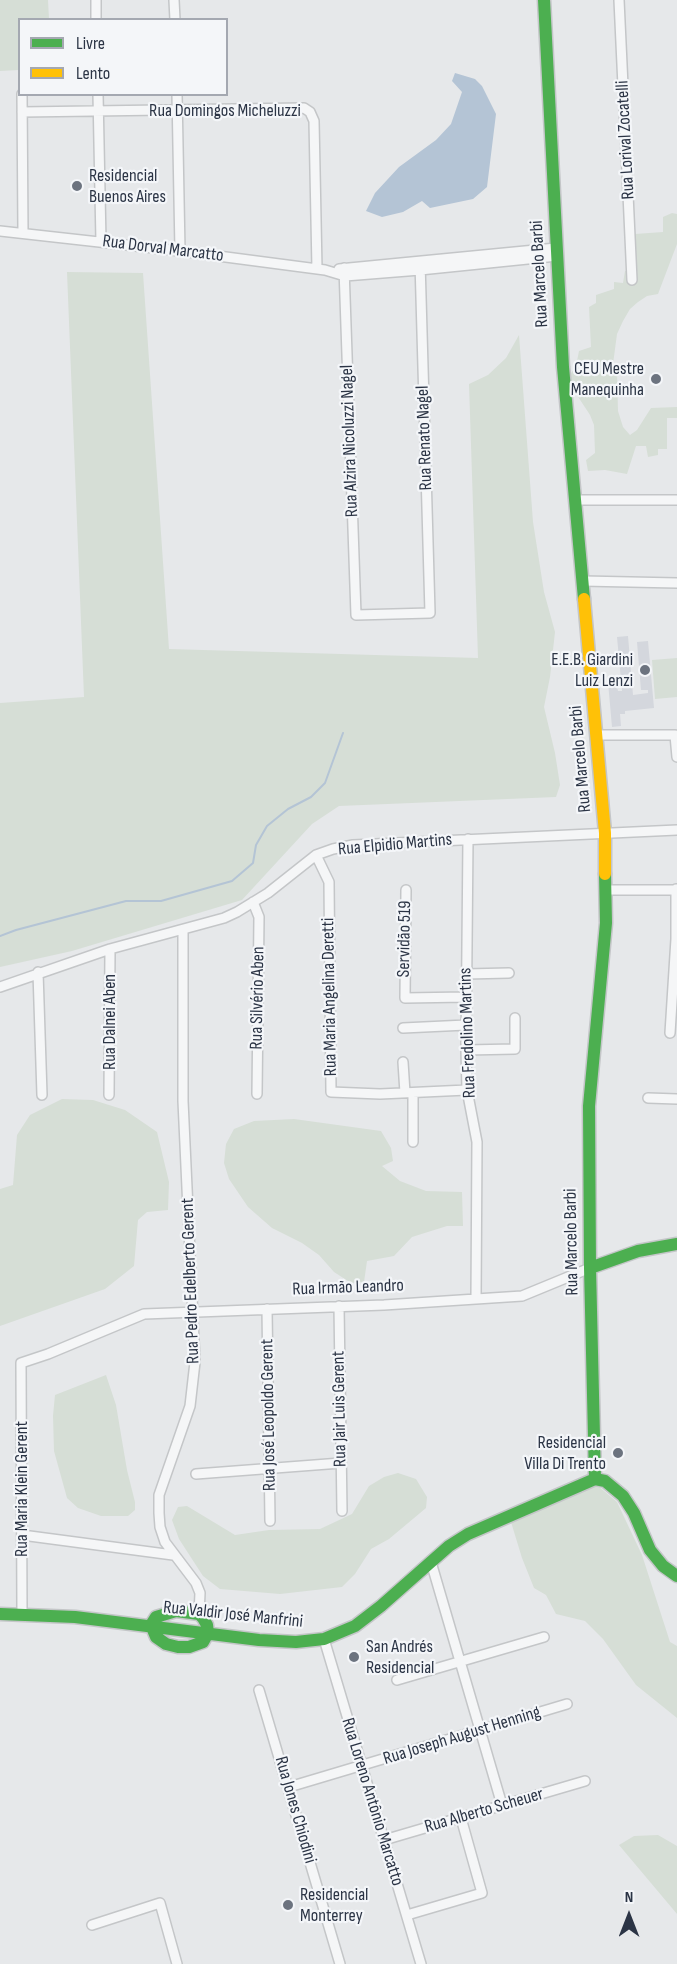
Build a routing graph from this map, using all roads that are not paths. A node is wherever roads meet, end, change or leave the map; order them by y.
1 (96, 0) edge
2 (174, 0) edge
3 (544, 0) edge
4 (619, 0) edge
5 (96, 18) edge
6 (175, 18) edge
7 (22, 96) edge
8 (99, 96) edge
9 (177, 96) edge
10 (178, 110) junction
11 (99, 111) junction
12 (22, 112) junction
13 (0, 231) edge
14 (23, 232) junction
15 (101, 242) junction
16 (180, 251) junction
17 (556, 252) junction
18 (420, 266) junction
19 (321, 270) junction
20 (345, 272) junction
21 (632, 280) dead end
22 (575, 500) junction
23 (677, 500) edge
24 (583, 581) junction
25 (677, 583) edge
26 (356, 615) joint
27 (597, 735) junction
28 (676, 757) edge
29 (677, 830) edge
30 (605, 832) junction
31 (468, 839) junction
32 (316, 855) junction
33 (406, 890) dead end
34 (606, 890) junction
35 (676, 890) edge
36 (254, 903) junction
37 (183, 930) junction
38 (110, 949) junction
39 (38, 972) junction
40 (509, 973) dead end
41 (466, 974) junction
42 (0, 987) edge
43 (466, 997) junction
44 (515, 1018) dead end
45 (466, 1026) junction
46 (403, 1028) dead end
47 (670, 1033) dead end
48 (466, 1050) junction
49 (403, 1062) dead end
50 (467, 1090) junction
51 (409, 1093) junction
52 (257, 1094) dead end
53 (42, 1095) dead end
54 (110, 1095) dead end
55 (648, 1098) dead end
56 (677, 1099) edge
57 (413, 1142) dead end
58 (677, 1244) edge
59 (590, 1268) junction
60 (476, 1298) junction
61 (339, 1306) junction
62 (267, 1309) junction
63 (194, 1311) junction
64 (21, 1363) joint
65 (341, 1463) junction
66 (269, 1468) junction
67 (196, 1474) dead end
68 (595, 1479) junction
69 (342, 1511) dead end
70 (270, 1521) dead end
71 (22, 1535) junction
72 (173, 1555) junction
73 (431, 1562) junction
74 (677, 1576) edge
75 (0, 1614) edge
76 (199, 1614) junction
77 (22, 1615) junction
78 (151, 1625) junction
79 (208, 1633) junction
80 (544, 1637) dead end
81 (324, 1639) junction
82 (460, 1662) junction
83 (397, 1680) dead end
84 (259, 1690) dead end
85 (567, 1704) dead end
86 (480, 1730) junction
87 (361, 1766) junction
88 (585, 1781) dead end
89 (289, 1788) junction
90 (502, 1805) junction
91 (461, 1818) junction
92 (384, 1840) junction
93 (406, 1915) junction
94 (92, 1925) dead end
95 (177, 1964) edge
96 (340, 1964) edge
97 (421, 1964) edge

1 - 5 street
2 - 6 street
3 - 17 street, Rua Marcelo Barbi
4 - 21 street, Rua Lorival Zocatelli
7 - 12 street
8 - 11 street
9 - 10 street
10 - 11 street, Rua Domingos Micheluzzi
10 - 16 street
10 - 19 street, Rua Domingos Micheluzzi
11 - 12 street, Rua Domingos Micheluzzi
11 - 15 street
12 - 14 street
13 - 14 street, Rua Dorval Marcatto
14 - 15 street, Rua Dorval Marcatto
15 - 16 street, Rua Dorval Marcatto
16 - 19 street, Rua Dorval Marcatto
17 - 18 street, Rua Dorval Marcatto
17 - 22 street, Rua Marcelo Barbi
18 - 20 street, Rua Dorval Marcatto
18 - 26 street, Rua Renato Nagel
19 - 20 street, Rua Dorval Marcatto
20 - 26 street, Rua Alzira Nicoluzzi Nagel
22 - 23 street
22 - 24 street, Rua Marcelo Barbi
24 - 25 street
24 - 27 street, Rua Marcelo Barbi
27 - 28 street
27 - 30 street, Rua Marcelo Barbi
29 - 30 street, Rua Elpidio Martins
30 - 31 street, Rua Elpidio Martins
30 - 34 street, Rua Marcelo Barbi
31 - 32 street, Rua Elpidio Martins
31 - 41 street, Rua Fredolino Martins
32 - 36 street, Rua Elpidio Martins
32 - 51 street, Rua Maria Angelina Deretti
33 - 43 street, Servidão 519
34 - 35 street
34 - 59 street, Rua Marcelo Barbi
35 - 47 street
36 - 37 street, Rua Elpidio Martins
36 - 52 street, Rua Silvério Aben
37 - 38 street, Rua Elpidio Martins
37 - 63 street, Rua Pedro Edelberto Gerent
38 - 39 street, Rua Elpidio Martins
38 - 54 street, Rua Dalnei Aben
39 - 42 street, Rua Elpidio Martins
39 - 53 street
40 - 41 street
41 - 43 street, Rua Fredolino Martins
43 - 45 street, Rua Fredolino Martins
44 - 48 street
45 - 46 street
45 - 48 street, Rua Fredolino Martins
48 - 50 street, Rua Fredolino Martins
49 - 51 street
50 - 51 street
50 - 60 street, Rua Fredolino Martins
51 - 57 street
55 - 56 street
58 - 59 street, Rua Irmão Leandro
59 - 60 street, Rua Irmão Leandro
59 - 68 street, Rua Marcelo Barbi
60 - 61 street, Rua Irmão Leandro
61 - 62 street, Rua Irmão Leandro
61 - 65 street, Rua Jair Luis Gerent
62 - 63 street, Rua Irmão Leandro
62 - 66 street, Rua José Leopoldo Gerent
63 - 64 street, Rua Irmão Leandro
63 - 72 street, Rua Pedro Edelberto Gerent
64 - 71 street, Rua Maria Klein Gerent
65 - 66 street
65 - 69 street, Rua Jair Luis Gerent
66 - 67 street
66 - 70 street, Rua José Leopoldo Gerent
68 - 73 street, Rua Valdir José Manfrini
68 - 74 street
71 - 72 street
71 - 77 street, Rua Maria Klein Gerent
72 - 76 street, Rua Pedro Edelberto Gerent
73 - 81 street, Rua Valdir José Manfrini
73 - 82 street
75 - 77 street, Rua Valdir José Manfrini
76 - 78 street
76 - 79 street
77 - 78 street, Rua Valdir José Manfrini
78 - 79 street, Rua Valdir José Manfrini
78 - 79 street
79 - 81 street, Rua Valdir José Manfrini
80 - 82 street
81 - 87 street, Rua Loreno Antônio Marcatto
82 - 83 street
82 - 86 street
84 - 89 street, Rua Jones Chiodini
85 - 86 street, Rua Joseph August Henning
86 - 87 street, Rua Joseph August Henning
86 - 90 street
87 - 89 street, Rua Joseph August Henning
87 - 92 street, Rua Loreno Antônio Marcatto
88 - 90 street, Rua Alberto Scheuer
89 - 96 street, Rua Jones Chiodini
90 - 91 street, Rua Alberto Scheuer
91 - 92 street, Rua Alberto Scheuer
91 - 93 street
92 - 93 street, Rua Loreno Antônio Marcatto
93 - 97 street, Rua Loreno Antônio Marcatto
94 - 95 street

